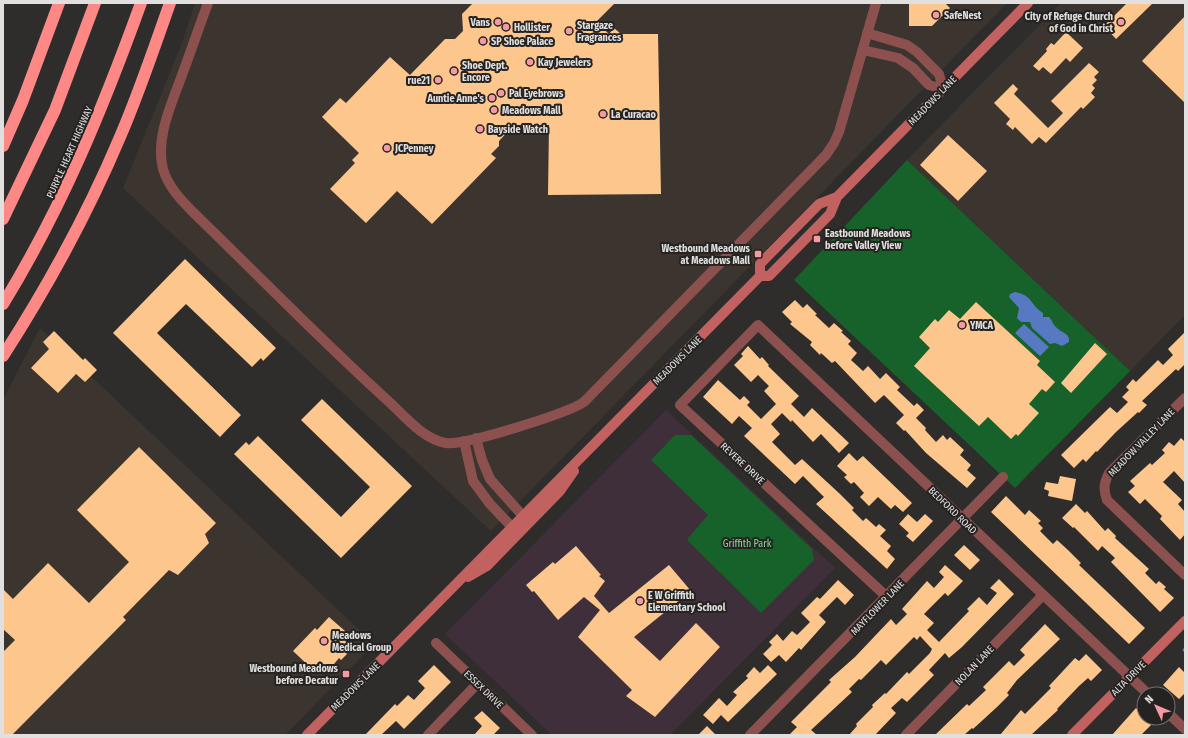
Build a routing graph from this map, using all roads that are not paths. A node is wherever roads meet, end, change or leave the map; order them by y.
1 (59, 3) edge
2 (95, 3) edge
3 (141, 3) edge
4 (170, 3) edge
5 (208, 3) edge
6 (876, 3) edge
7 (1028, 3) edge
8 (868, 33) junction
9 (862, 50) junction
10 (943, 89) junction
11 (3, 146) edge
12 (837, 197) junction
13 (3, 219) edge
14 (760, 276) junction
15 (3, 304) edge
16 (758, 325) joint
17 (3, 356) edge
18 (1183, 405) edge
19 (476, 438) junction
20 (464, 441) junction
21 (593, 445) junction
22 (1003, 477) dead end
23 (523, 516) junction
24 (962, 518) junction
25 (512, 527) junction
26 (1185, 575) edge
27 (454, 586) junction
28 (1042, 596) junction
29 (887, 597) junction
30 (1185, 621) edge
31 (436, 643) dead end
32 (1129, 677) junction
33 (478, 684) junction
34 (1139, 686) edge
35 (1176, 721) edge
36 (1185, 729) edge
37 (307, 735) edge
38 (428, 735) edge
39 (532, 735) edge
40 (750, 735) edge
41 (906, 735) edge
42 (1072, 735) edge

1 - 11 highway
2 - 13 highway
3 - 15 highway, PURPLE HEART HIGHWAY
4 - 17 highway
5 - 20 street
6 - 8 street
7 - 10 street, MEADOWS LANE
8 - 9 street
8 - 10 street
9 - 10 street
9 - 19 street
10 - 12 street, MEADOWS LANE
12 - 14 street, MEADOWS LANE
12 - 14 street, MEADOWS LANE
14 - 21 street, MEADOWS LANE
16 - 24 street, BEDFORD ROAD
16 - 29 street, REVERE DRIVE
18 - 26 street, MEADOW VALLEY LANE
19 - 20 street
19 - 23 street
20 - 25 street
21 - 23 street, MEADOWS LANE
21 - 27 street, MEADOWS LANE
22 - 24 street, MAYFLOWER LANE
23 - 25 street, MEADOWS LANE
24 - 28 street, BEDFORD ROAD
24 - 29 street, MAYFLOWER LANE
25 - 27 street, MEADOWS LANE
27 - 37 street, MEADOWS LANE
28 - 32 street, BEDFORD ROAD
28 - 41 street, NOLAN LANE
29 - 40 street, MAYFLOWER LANE
30 - 32 street, ALTA DRIVE
31 - 33 street, ESSEX DRIVE
32 - 34 street, BEDFORD ROAD
32 - 42 street, ALTA DRIVE
33 - 38 street
33 - 39 street, ESSEX DRIVE
35 - 36 street

